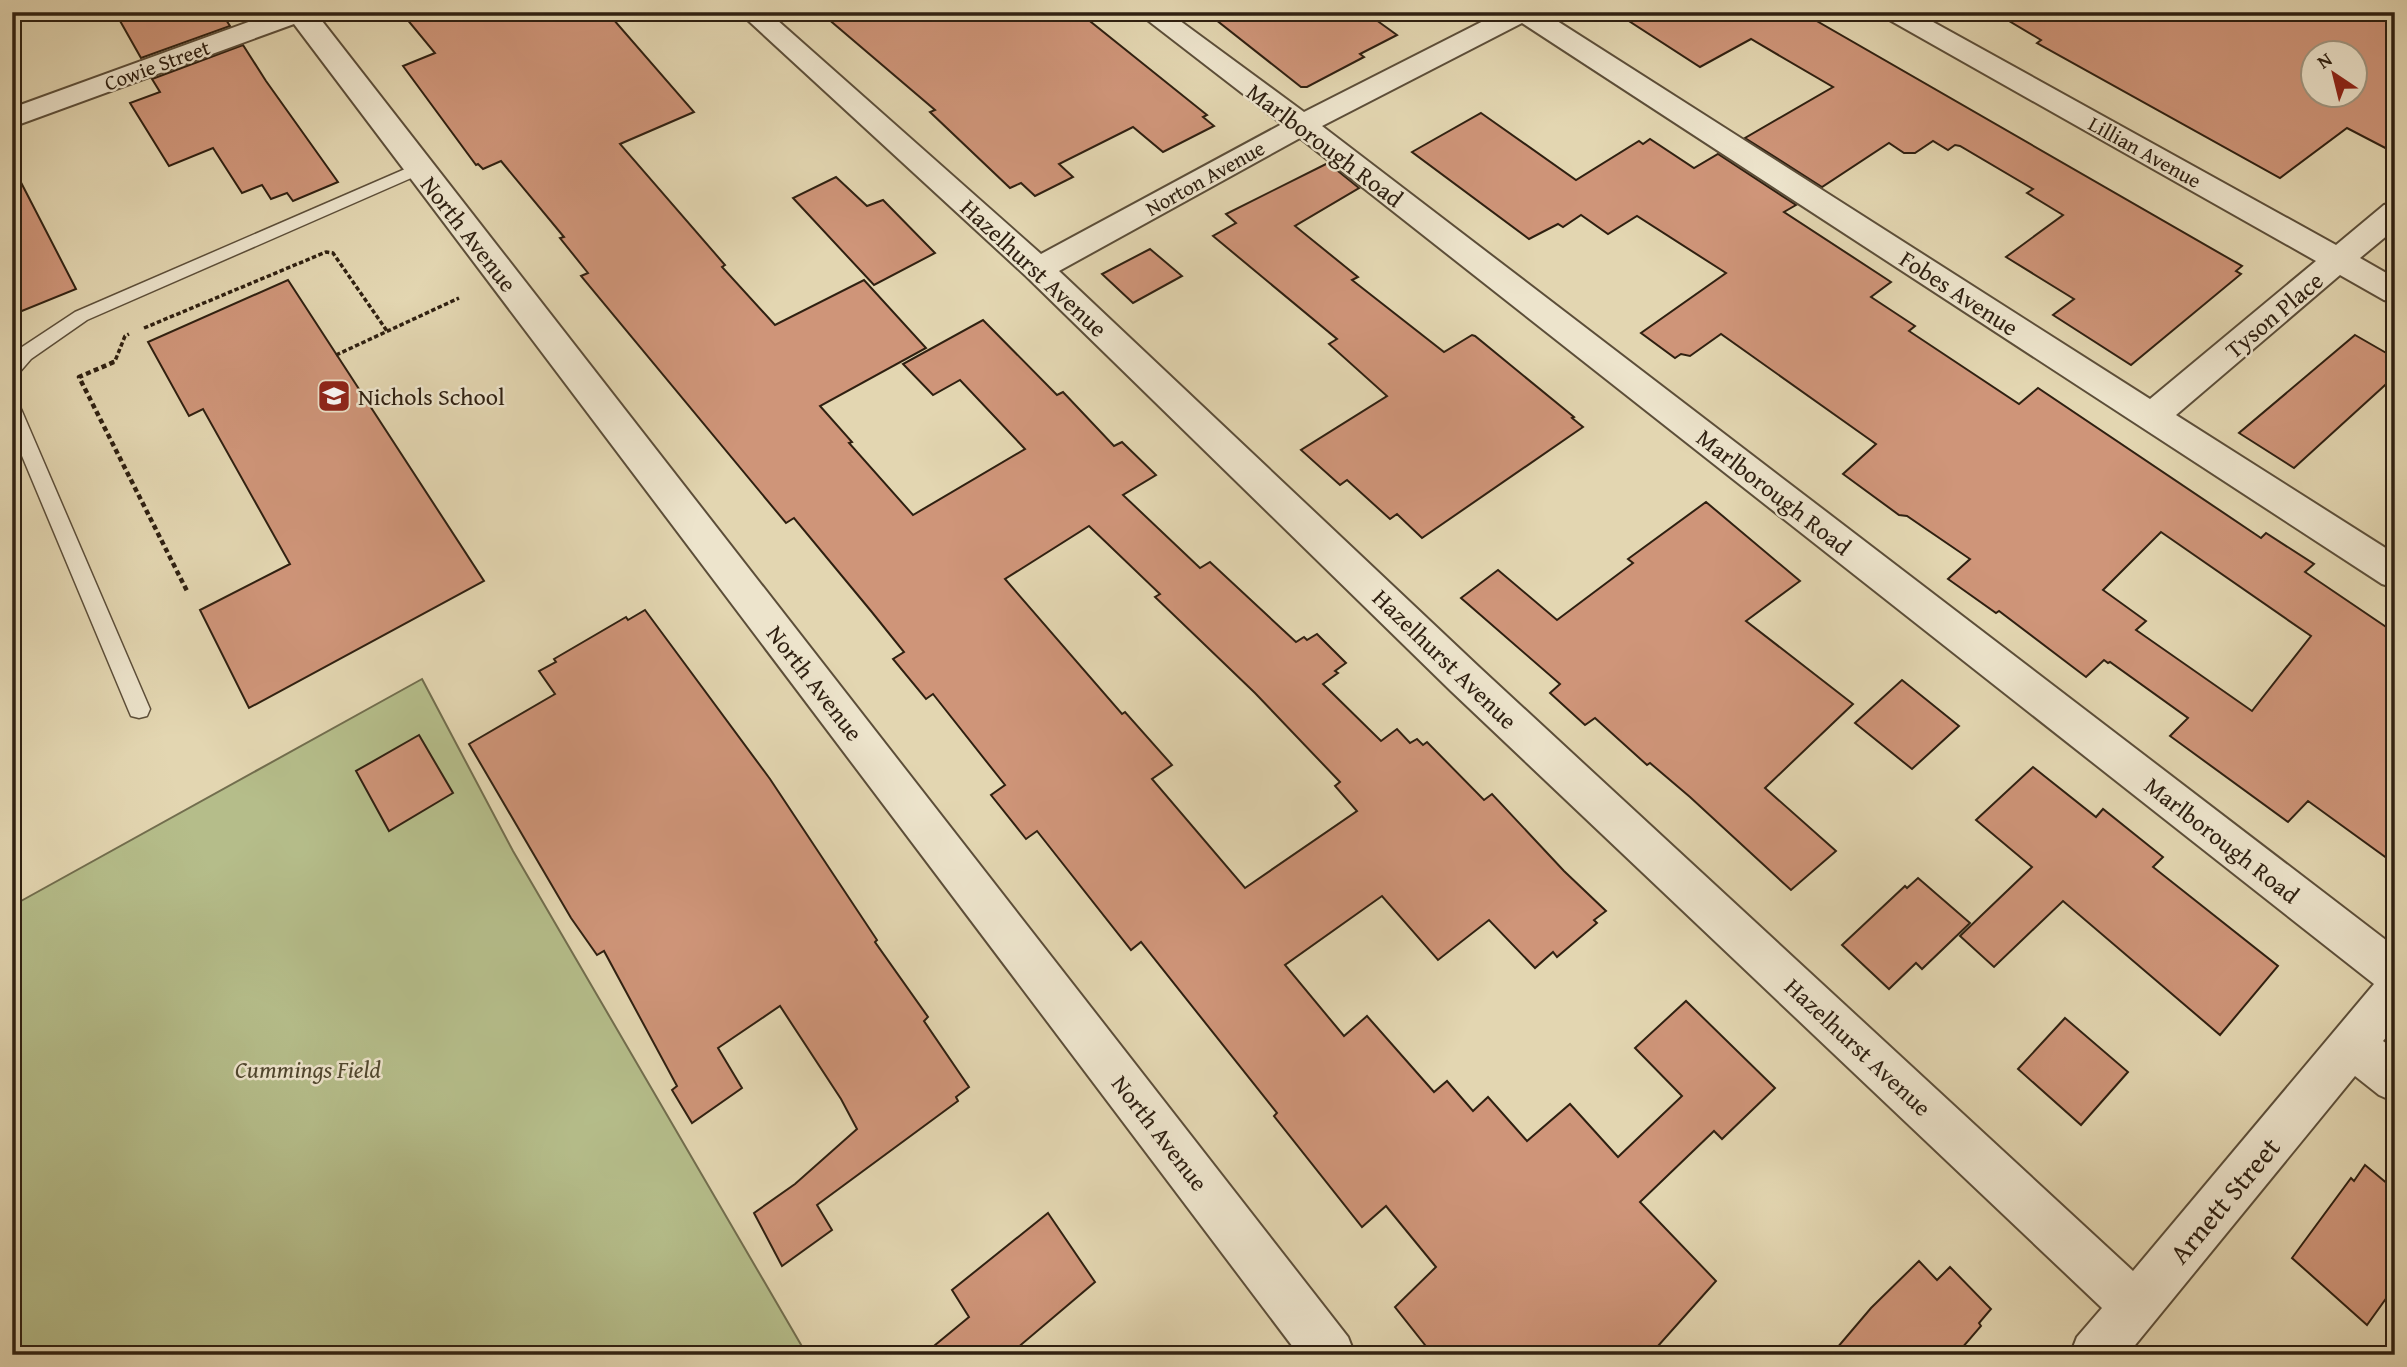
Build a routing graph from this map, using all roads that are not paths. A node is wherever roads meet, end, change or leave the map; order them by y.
1 (752, 12) edge
2 (1150, 12) edge
3 (1523, 12) edge
4 (1895, 12) edge
5 (300, 13) edge
6 (12, 118) edge
7 (1302, 125) junction
8 (419, 168) junction
9 (2395, 212) edge
10 (2339, 261) junction
11 (1038, 269) junction
12 (2395, 292) edge
13 (12, 369) edge
14 (12, 409) edge
15 (2151, 417) junction
16 (2395, 573) edge
17 (139, 709) dead end
18 (2395, 974) edge
19 (2395, 993) edge
20 (2352, 1045) junction
21 (2395, 1079) edge
22 (2136, 1307) junction
23 (1330, 1355) edge
24 (2095, 1355) edge

1 - 11 street, Hazelhurst Avenue
2 - 7 street, Marlborough Road
3 - 7 street, Norton Avenue
3 - 15 street, Fobes Avenue
4 - 10 street, Lillian Avenue
5 - 6 street, Cowie Street
5 - 8 street, North Avenue
7 - 11 street, Norton Avenue
7 - 18 street, Marlborough Road
8 - 13 lane
8 - 23 street, North Avenue
9 - 10 street, Tyson Place
10 - 12 street, Lillian Avenue
10 - 15 street, Tyson Place
11 - 22 street, Hazelhurst Avenue
14 - 17 lane
15 - 16 street, Fobes Avenue
19 - 20 street, Arnett Street
20 - 21 street
20 - 22 street, Arnett Street
22 - 24 street, Arnett Street

